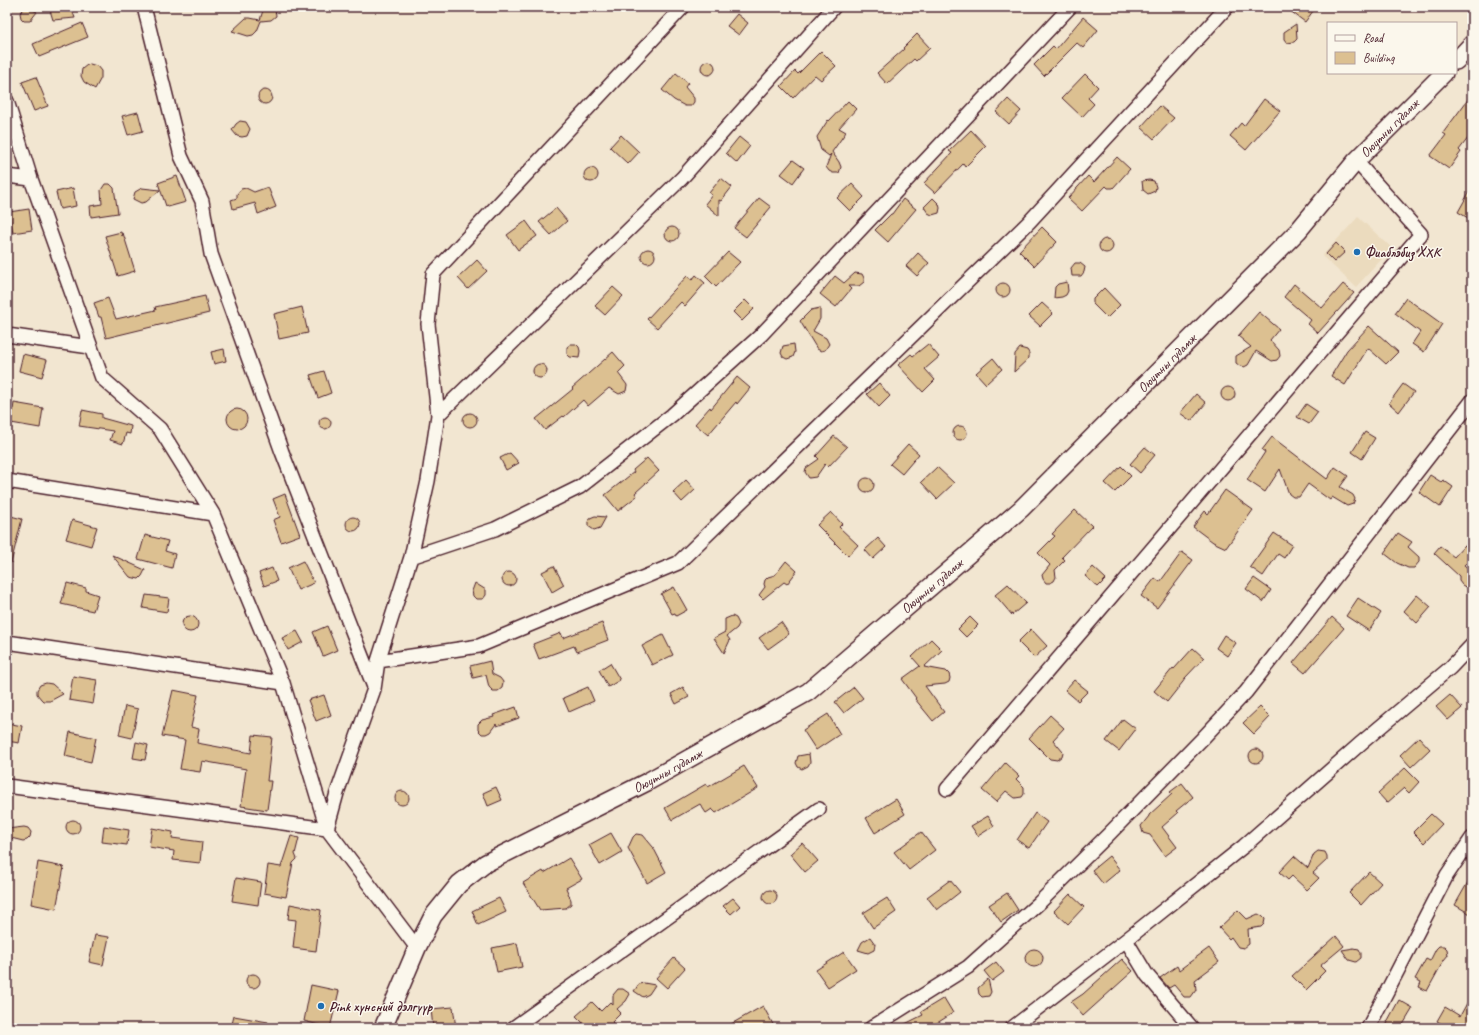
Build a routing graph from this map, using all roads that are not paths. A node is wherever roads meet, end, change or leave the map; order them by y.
1 (144, 7) edge
2 (683, 7) edge
3 (834, 7) edge
4 (1070, 7) edge
5 (1227, 7) edge
6 (1472, 44) edge
7 (1457, 60) edge
8 (1443, 74) edge
9 (7, 101) edge
10 (1356, 161) junction
11 (7, 176) edge
12 (31, 179) junction
13 (7, 335) edge
14 (90, 347) junction
15 (1472, 401) edge
16 (438, 415) junction
17 (7, 481) edge
18 (213, 514) junction
19 (411, 557) junction
20 (7, 642) edge
21 (1472, 645) edge
22 (378, 661) junction
23 (283, 682) junction
24 (374, 689) junction
25 (7, 786) edge
26 (947, 789) dead end
27 (819, 809) dead end
28 (327, 829) junction
29 (1472, 838) edge
30 (1126, 940) junction
31 (417, 948) junction
32 (383, 1028) edge
33 (513, 1028) edge
34 (871, 1028) edge
35 (1012, 1028) edge
36 (1192, 1028) edge
37 (1368, 1028) edge

1 - 24 street
2 - 16 street
3 - 16 street
4 - 19 street
5 - 22 street
6 - 7 street
8 - 10 street, Оюутны гудамж
9 - 12 street
10 - 26 street
10 - 31 street, Оюутны гудамж
11 - 12 street
12 - 14 street
13 - 14 street
14 - 18 street
15 - 34 street
16 - 19 street
17 - 18 street
18 - 23 street
19 - 22 street
20 - 23 street
21 - 30 street
22 - 24 street
23 - 28 street
24 - 28 street
25 - 28 street
27 - 33 street
28 - 31 street
29 - 37 street
30 - 35 street
30 - 36 street
31 - 32 street, Оюутны гудамж

